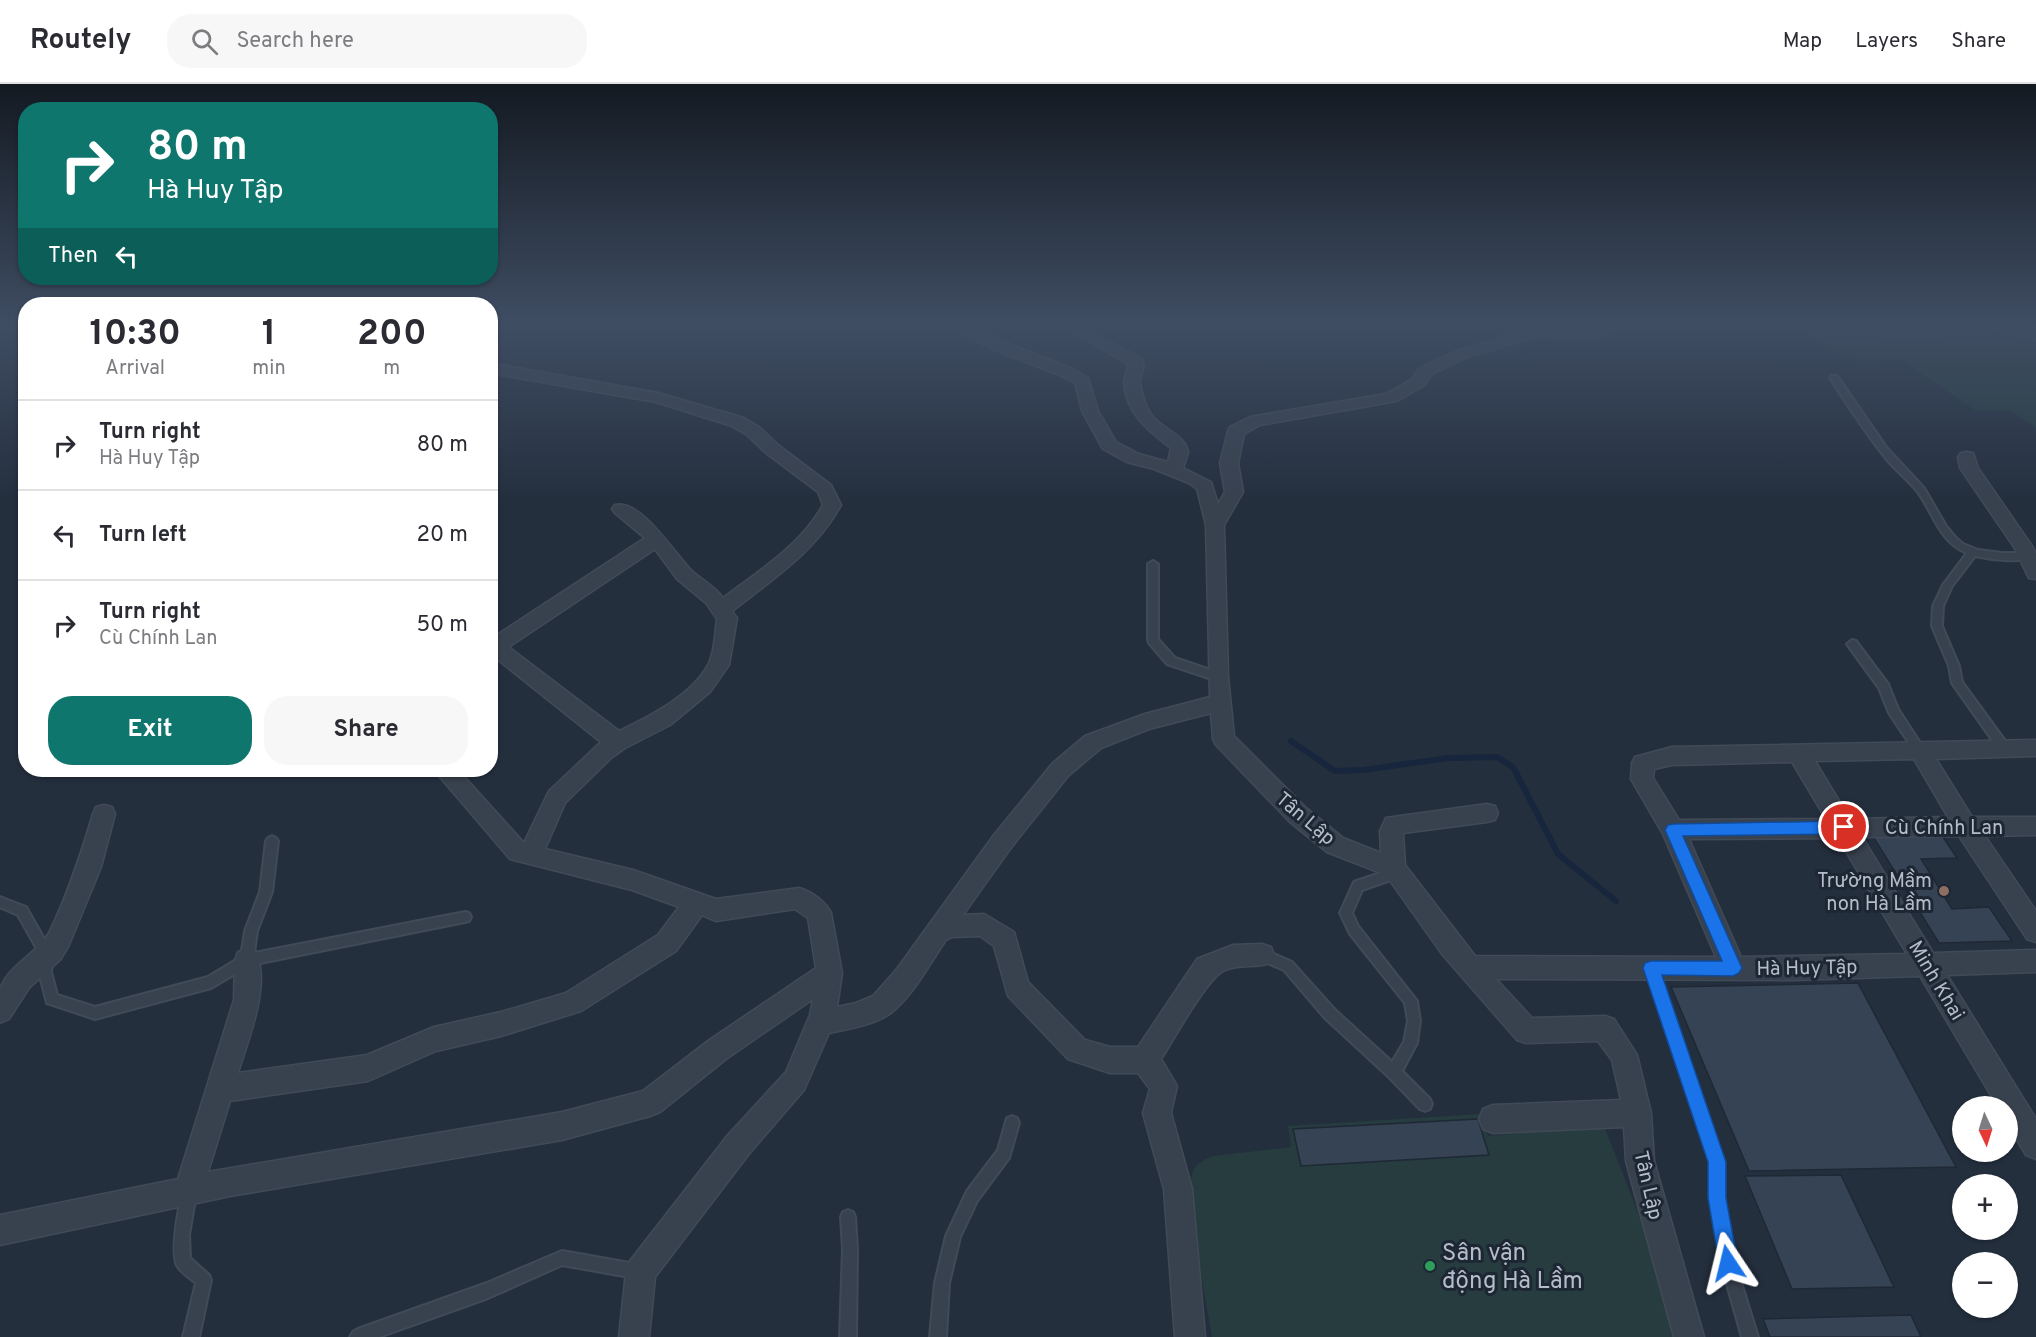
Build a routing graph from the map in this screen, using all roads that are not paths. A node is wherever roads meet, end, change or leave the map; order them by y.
1 (577, 383) edge
2 (1083, 383) edge
3 (1132, 383) edge
4 (1418, 383) edge
5 (1837, 383) edge
6 (1967, 457) dead end
7 (1173, 470) junction
8 (621, 509) dead end
9 (1215, 525) junction
10 (657, 539) junction
11 (1974, 551) junction
12 (2027, 556) junction
13 (1153, 564) dead end
14 (2036, 573) edge
15 (721, 609) junction
16 (1852, 644) dead end
17 (1218, 677) junction
18 (1219, 703) junction
19 (617, 742) junction
20 (2004, 748) junction
21 (2036, 748) edge
22 (1919, 749) junction
23 (1799, 754) junction
24 (451, 777) edge
25 (1487, 813) dead end
26 (104, 814) dead end
27 (1965, 826) junction
28 (2036, 826) edge
29 (1844, 827) junction
30 (1673, 830) junction
31 (272, 842) dead end
32 (530, 855) junction
33 (1396, 870) junction
34 (0, 902) edge
35 (696, 904) junction
36 (465, 917) dead end
37 (2036, 931) edge
38 (937, 932) junction
39 (1262, 955) joint
40 (47, 956) junction
41 (247, 960) junction
42 (2036, 961) edge
43 (1928, 964) junction
44 (1469, 967) junction
45 (1651, 968) junction
46 (1733, 968) junction
47 (829, 973) junction
48 (0, 1011) edge
49 (820, 1022) junction
50 (1144, 1060) junction
51 (1394, 1072) junction
52 (220, 1089) junction
53 (1425, 1104) dead end
54 (1637, 1113) junction
55 (1493, 1119) dead end
56 (1012, 1123) dead end
57 (2036, 1145) edge
58 (189, 1191) junction
59 (848, 1217) dead end
60 (0, 1230) edge
61 (641, 1272) junction
62 (191, 1337) edge
63 (358, 1337) edge
64 (633, 1337) edge
65 (848, 1337) edge
66 (938, 1337) edge
67 (1190, 1337) edge
68 (1689, 1337) edge
69 (1750, 1337) edge

1 - 15 street
2 - 7 street, Tân Lập
3 - 7 street
4 - 9 street
5 - 11 lane
6 - 12 street
7 - 9 street, Tân Lập
8 - 10 street
9 - 17 street, Tân Lập
10 - 15 street
10 - 19 street
11 - 12 lane
11 - 20 lane
12 - 14 street
13 - 17 lane
15 - 19 street
16 - 22 lane
17 - 18 street, Tân Lập
18 - 33 street, Tân Lập
18 - 38 street
19 - 32 street
20 - 21 street
20 - 22 street
22 - 23 street
22 - 27 street
23 - 29 street, Minh Khai
23 - 30 street
24 - 32 street
25 - 33 street
26 - 40 street
27 - 28 street, Cù Chính Lan
27 - 29 street, Cù Chính Lan
27 - 37 street
29 - 30 street, Cù Chính Lan
29 - 43 street, Minh Khai
30 - 46 street
31 - 41 lane
32 - 35 street
33 - 44 street, Tân Lập
33 - 51 lane
34 - 40 lane
35 - 47 street
35 - 52 street
36 - 41 lane
38 - 49 street
38 - 50 street
39 - 50 street
39 - 51 lane
40 - 41 lane
40 - 48 street
41 - 52 street
42 - 43 street, Hà Huy Tập
43 - 46 street, Hà Huy Tập
43 - 57 street, Minh Khai
44 - 45 street, Hà Huy Tập
44 - 54 street, Tân Lập
45 - 46 street, Hà Huy Tập
45 - 69 lane
47 - 49 street
47 - 58 street
49 - 61 street
50 - 67 street
51 - 53 lane
52 - 58 street
54 - 55 street
54 - 68 street, Tân Lập
56 - 66 lane
58 - 60 street
58 - 62 lane
59 - 65 lane
61 - 63 lane
61 - 64 street

